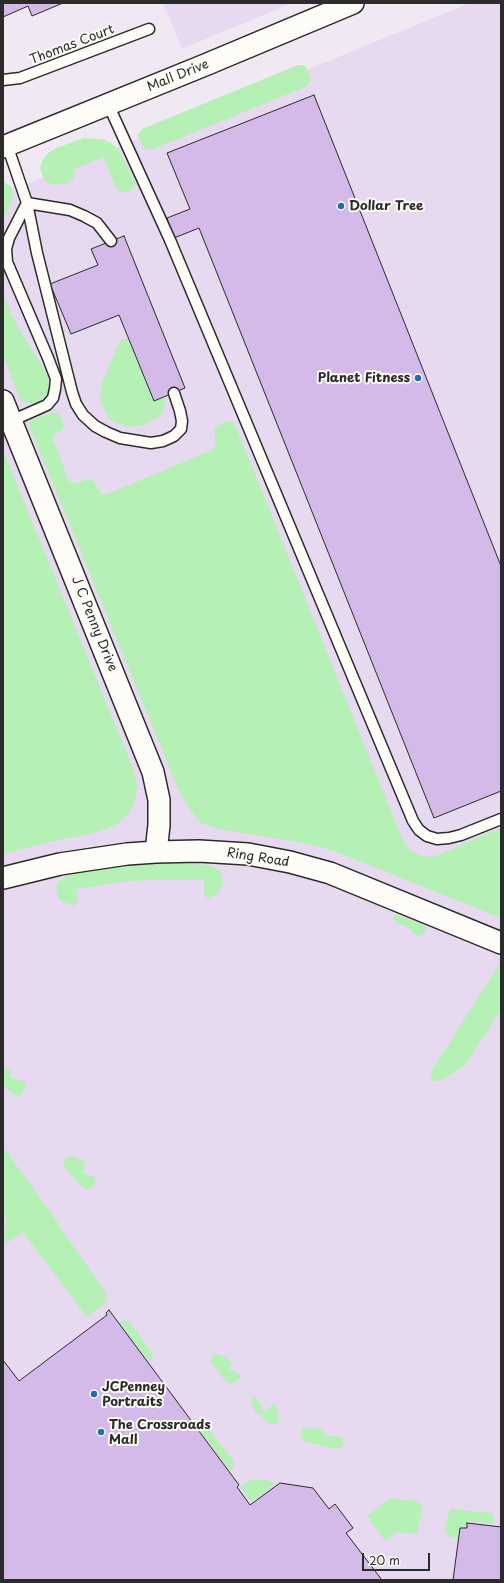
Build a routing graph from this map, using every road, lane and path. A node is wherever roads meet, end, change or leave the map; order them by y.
1 (353, 3) edge
2 (149, 29) dead end
3 (3, 80) edge
4 (108, 104) junction
5 (5, 146) edge
6 (27, 203) junction
7 (111, 241) dead end
8 (174, 393) dead end
9 (3, 401) edge
10 (11, 421) junction
11 (501, 819) edge
12 (156, 852) junction
13 (3, 878) edge
14 (501, 942) edge

1 - 4 street, Mall Drive
2 - 3 lane, Thomas Court
4 - 5 street, Mall Drive
4 - 11 lane
5 - 6 lane
6 - 7 lane
6 - 8 lane
6 - 10 lane
9 - 10 street, J C Penny Drive
10 - 12 street, J C Penny Drive
12 - 13 street, Ring Road
12 - 14 street, Ring Road

